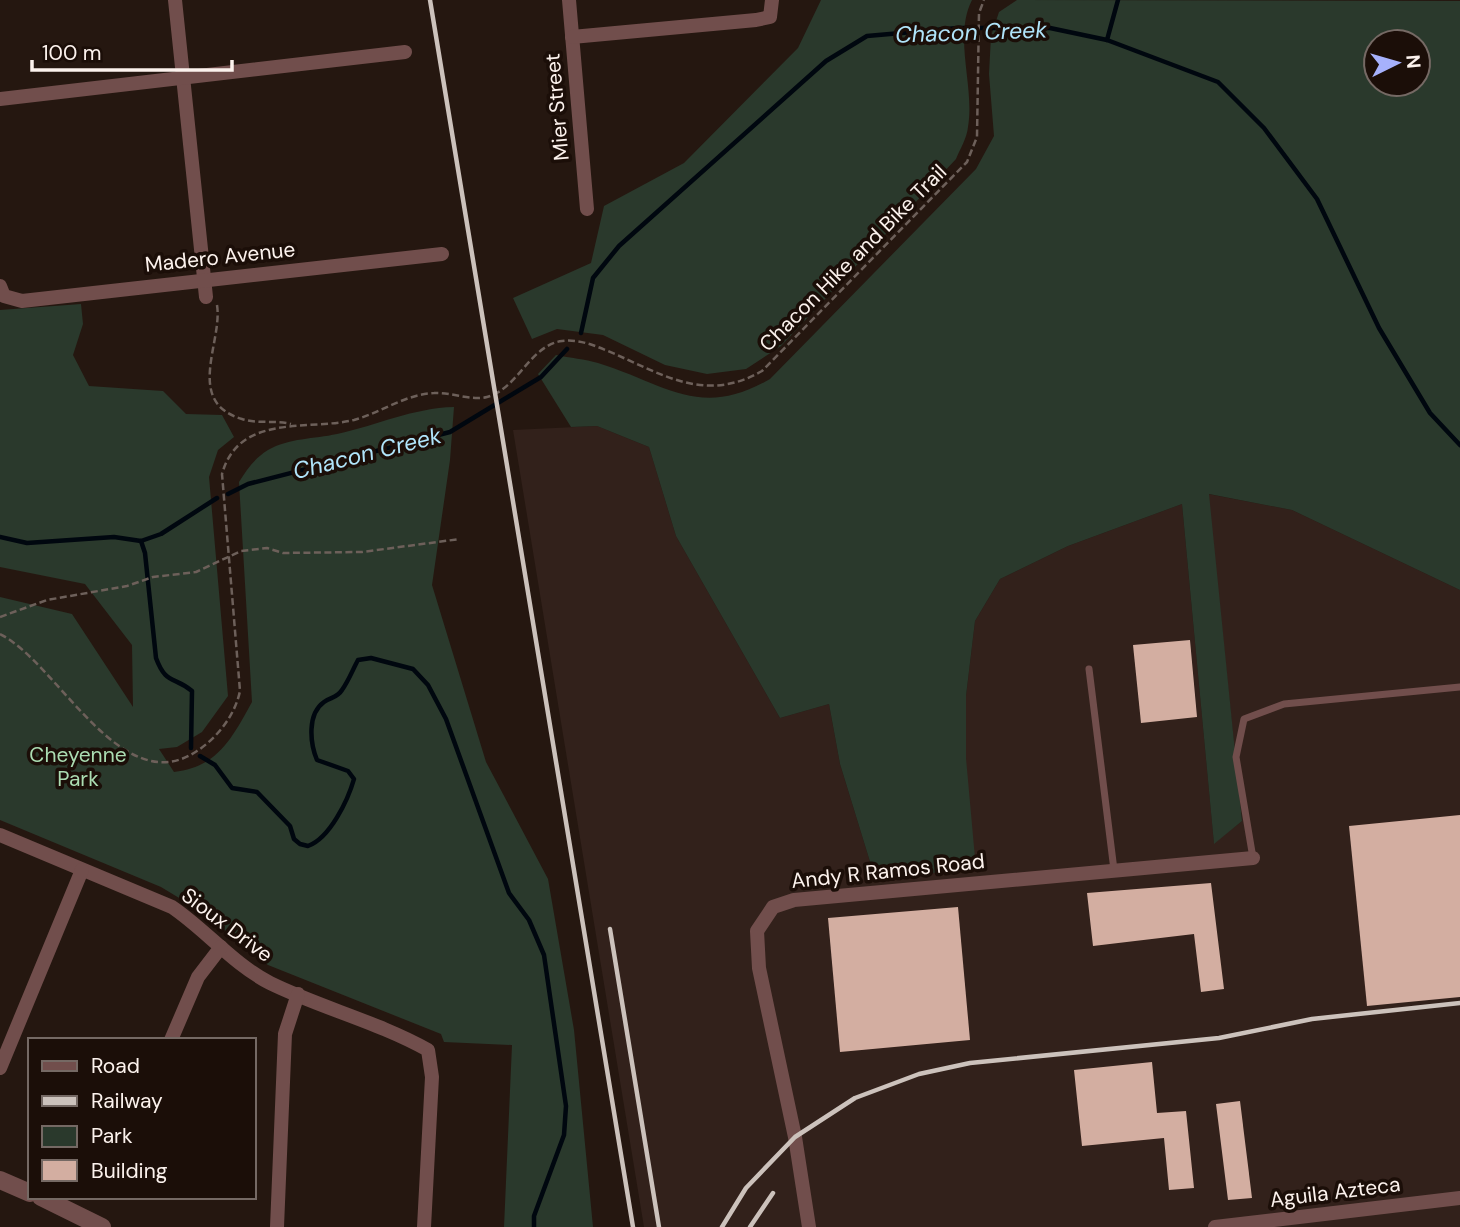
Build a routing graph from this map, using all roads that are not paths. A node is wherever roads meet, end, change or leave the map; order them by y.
1 (175, 0) edge
2 (569, 0) edge
3 (772, 0) edge
4 (572, 37) junction
5 (405, 52) dead end
6 (183, 78) junction
7 (0, 99) edge
8 (587, 209) dead end
9 (442, 254) dead end
10 (204, 280) junction
11 (2, 291) edge
12 (210, 298) road end
13 (1089, 669) dead end
14 (1460, 687) edge
15 (0, 835) edge
16 (1253, 858) joint
17 (82, 870) junction
18 (1114, 871) junction
19 (221, 947) junction
20 (298, 994) junction
21 (172, 1038) edge
22 (0, 1068) edge
23 (0, 1180) edge
24 (28, 1192) edge
25 (1460, 1198) edge
26 (45, 1199) edge
27 (102, 1227) edge
28 (277, 1227) edge
29 (424, 1227) edge
30 (809, 1227) edge
31 (1215, 1227) edge

1 - 6 street
2 - 4 street, Mier Street
3 - 4 street
4 - 8 street, Mier Street
5 - 6 street
6 - 7 street
6 - 10 street
9 - 10 street, Madero Avenue
10 - 11 street, Madero Avenue
10 - 12 street
13 - 18 lane
14 - 16 lane
15 - 17 street, Sioux Drive
16 - 18 street, Andy R Ramos Road
17 - 19 street, Sioux Drive
17 - 22 street
18 - 30 street, Andy R Ramos Road
19 - 20 street, Sioux Drive
19 - 21 street
20 - 28 street
20 - 29 street, Sioux Drive
23 - 24 street
25 - 31 street, Aguila Azteca
26 - 27 street

